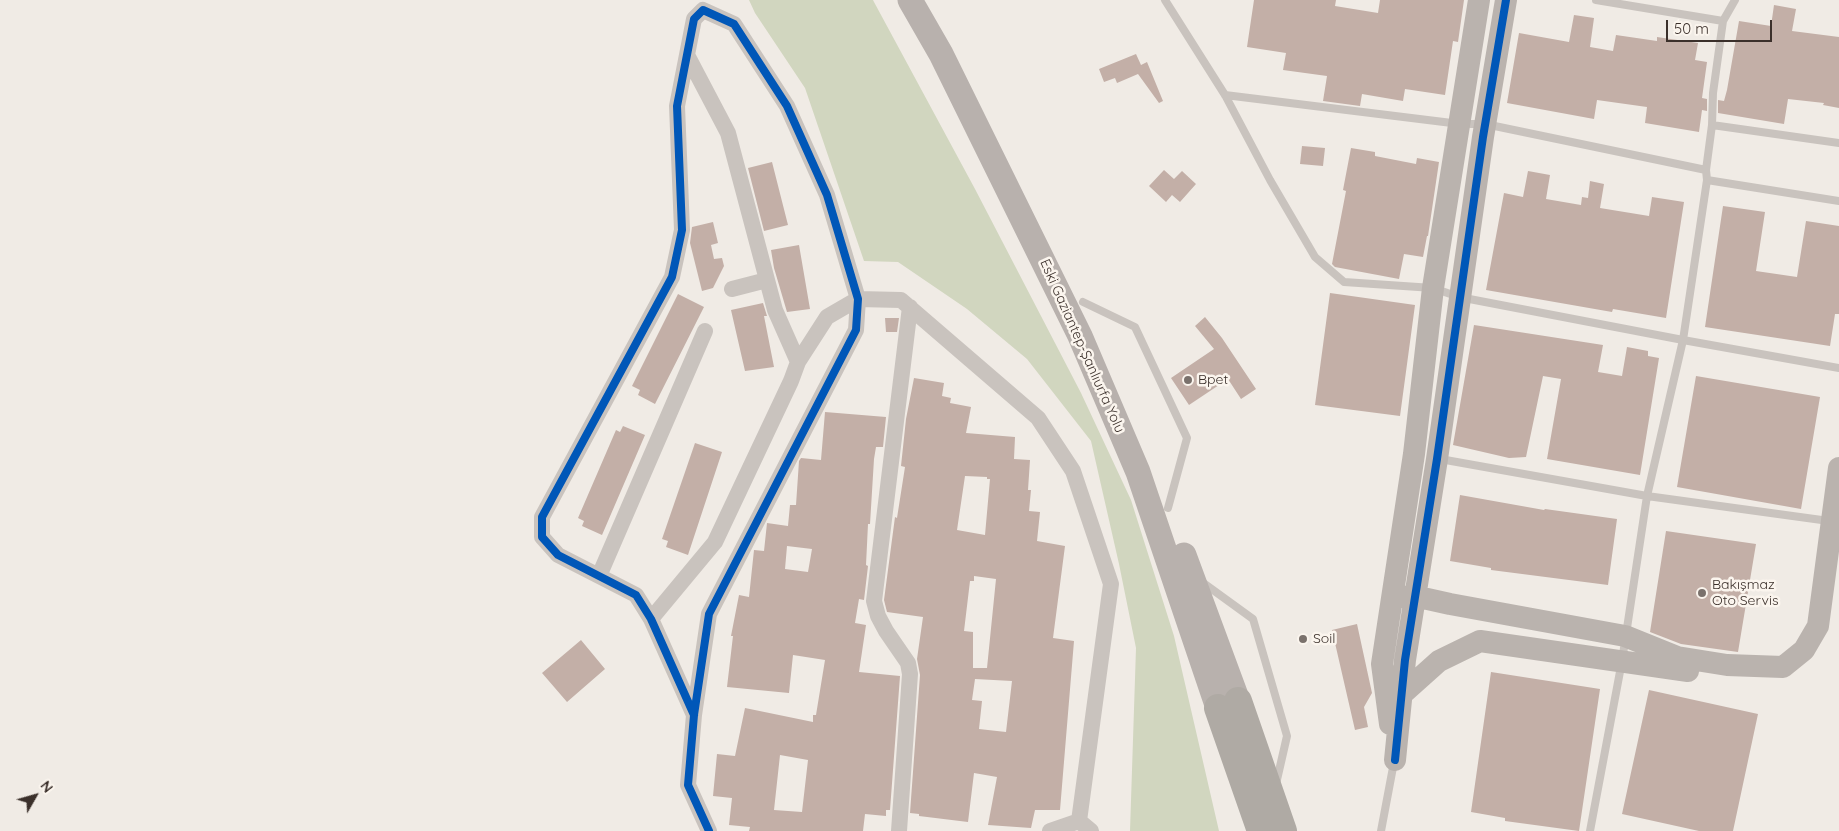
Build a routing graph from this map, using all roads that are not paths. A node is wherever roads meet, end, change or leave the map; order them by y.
1 (910, 0) edge
2 (930, 0) edge
3 (1165, 0) edge
4 (1478, 0) edge
5 (1506, 0) edge
6 (1596, 0) edge
7 (1735, 0) edge
8 (1723, 21) junction
9 (687, 55) junction
10 (1225, 95) junction
11 (1460, 124) junction
12 (1484, 124) junction
13 (1712, 125) junction
14 (1839, 143) edge
15 (1706, 170) junction
16 (1707, 180) junction
17 (1839, 201) edge
18 (767, 280) junction
19 (1433, 288) junction
20 (732, 289) dead end
21 (1459, 297) junction
22 (858, 300) junction
23 (1082, 302) junction
24 (910, 307) junction
25 (705, 332) dead end
26 (1683, 340) junction
27 (798, 362) junction
28 (1839, 368) edge
29 (1425, 456) junction
30 (1839, 468) edge
31 (1647, 496) junction
32 (1168, 508) junction
33 (1836, 521) edge
34 (1190, 573) junction
35 (599, 576) junction
36 (1839, 586) edge
37 (1414, 596) junction
38 (1391, 597) junction
39 (651, 619) junction
40 (1625, 636) junction
41 (1622, 661) junction
42 (1401, 695) junction
43 (1228, 704) junction
44 (694, 715) junction
45 (1395, 760) junction
46 (1272, 800) junction
47 (1085, 826) edge
48 (709, 831) edge
49 (899, 831) edge
50 (1050, 831) edge
51 (1261, 831) edge
52 (1283, 831) edge
53 (1381, 831) edge
54 (1590, 831) edge

1 - 43 main road, Eski Gaziantep-Şanlıurfa Yolu
2 - 23 main road, Eski Gaziantep-Şanlıurfa Yolu
3 - 10 lane
4 - 11 street
5 - 12 street
6 - 8 lane
7 - 8 lane
8 - 13 lane
9 - 18 street
9 - 22 street
9 - 35 street
10 - 11 lane
10 - 19 lane
11 - 12 lane
11 - 19 street
12 - 15 lane
12 - 21 street
13 - 14 lane
13 - 15 lane
15 - 16 lane
16 - 17 lane
16 - 26 lane
18 - 20 street
18 - 27 street
19 - 21 lane
19 - 29 street
21 - 26 lane
21 - 29 street
22 - 24 street
22 - 27 street
22 - 44 street
23 - 32 main road, Eski Gaziantep-Şanlıurfa Yolu
23 - 32 lane
24 - 47 street
24 - 49 street
25 - 35 street
26 - 28 lane
26 - 31 lane
27 - 39 street
29 - 31 lane
29 - 37 street
29 - 38 street
30 - 33 street
31 - 33 lane
31 - 40 lane
32 - 34 main road, Eski Gaziantep-Şanlıurfa Yolu
33 - 40 street
34 - 43 main road, Eski Gaziantep-Şanlıurfa Yolu
34 - 46 lane
35 - 39 street
36 - 41 street
37 - 38 street
37 - 40 street
37 - 42 street
38 - 45 street
39 - 44 street
40 - 41 lane
41 - 42 street
41 - 54 lane
42 - 45 street
43 - 46 highway
43 - 51 highway
44 - 48 street
45 - 53 lane
46 - 52 highway
47 - 50 street

